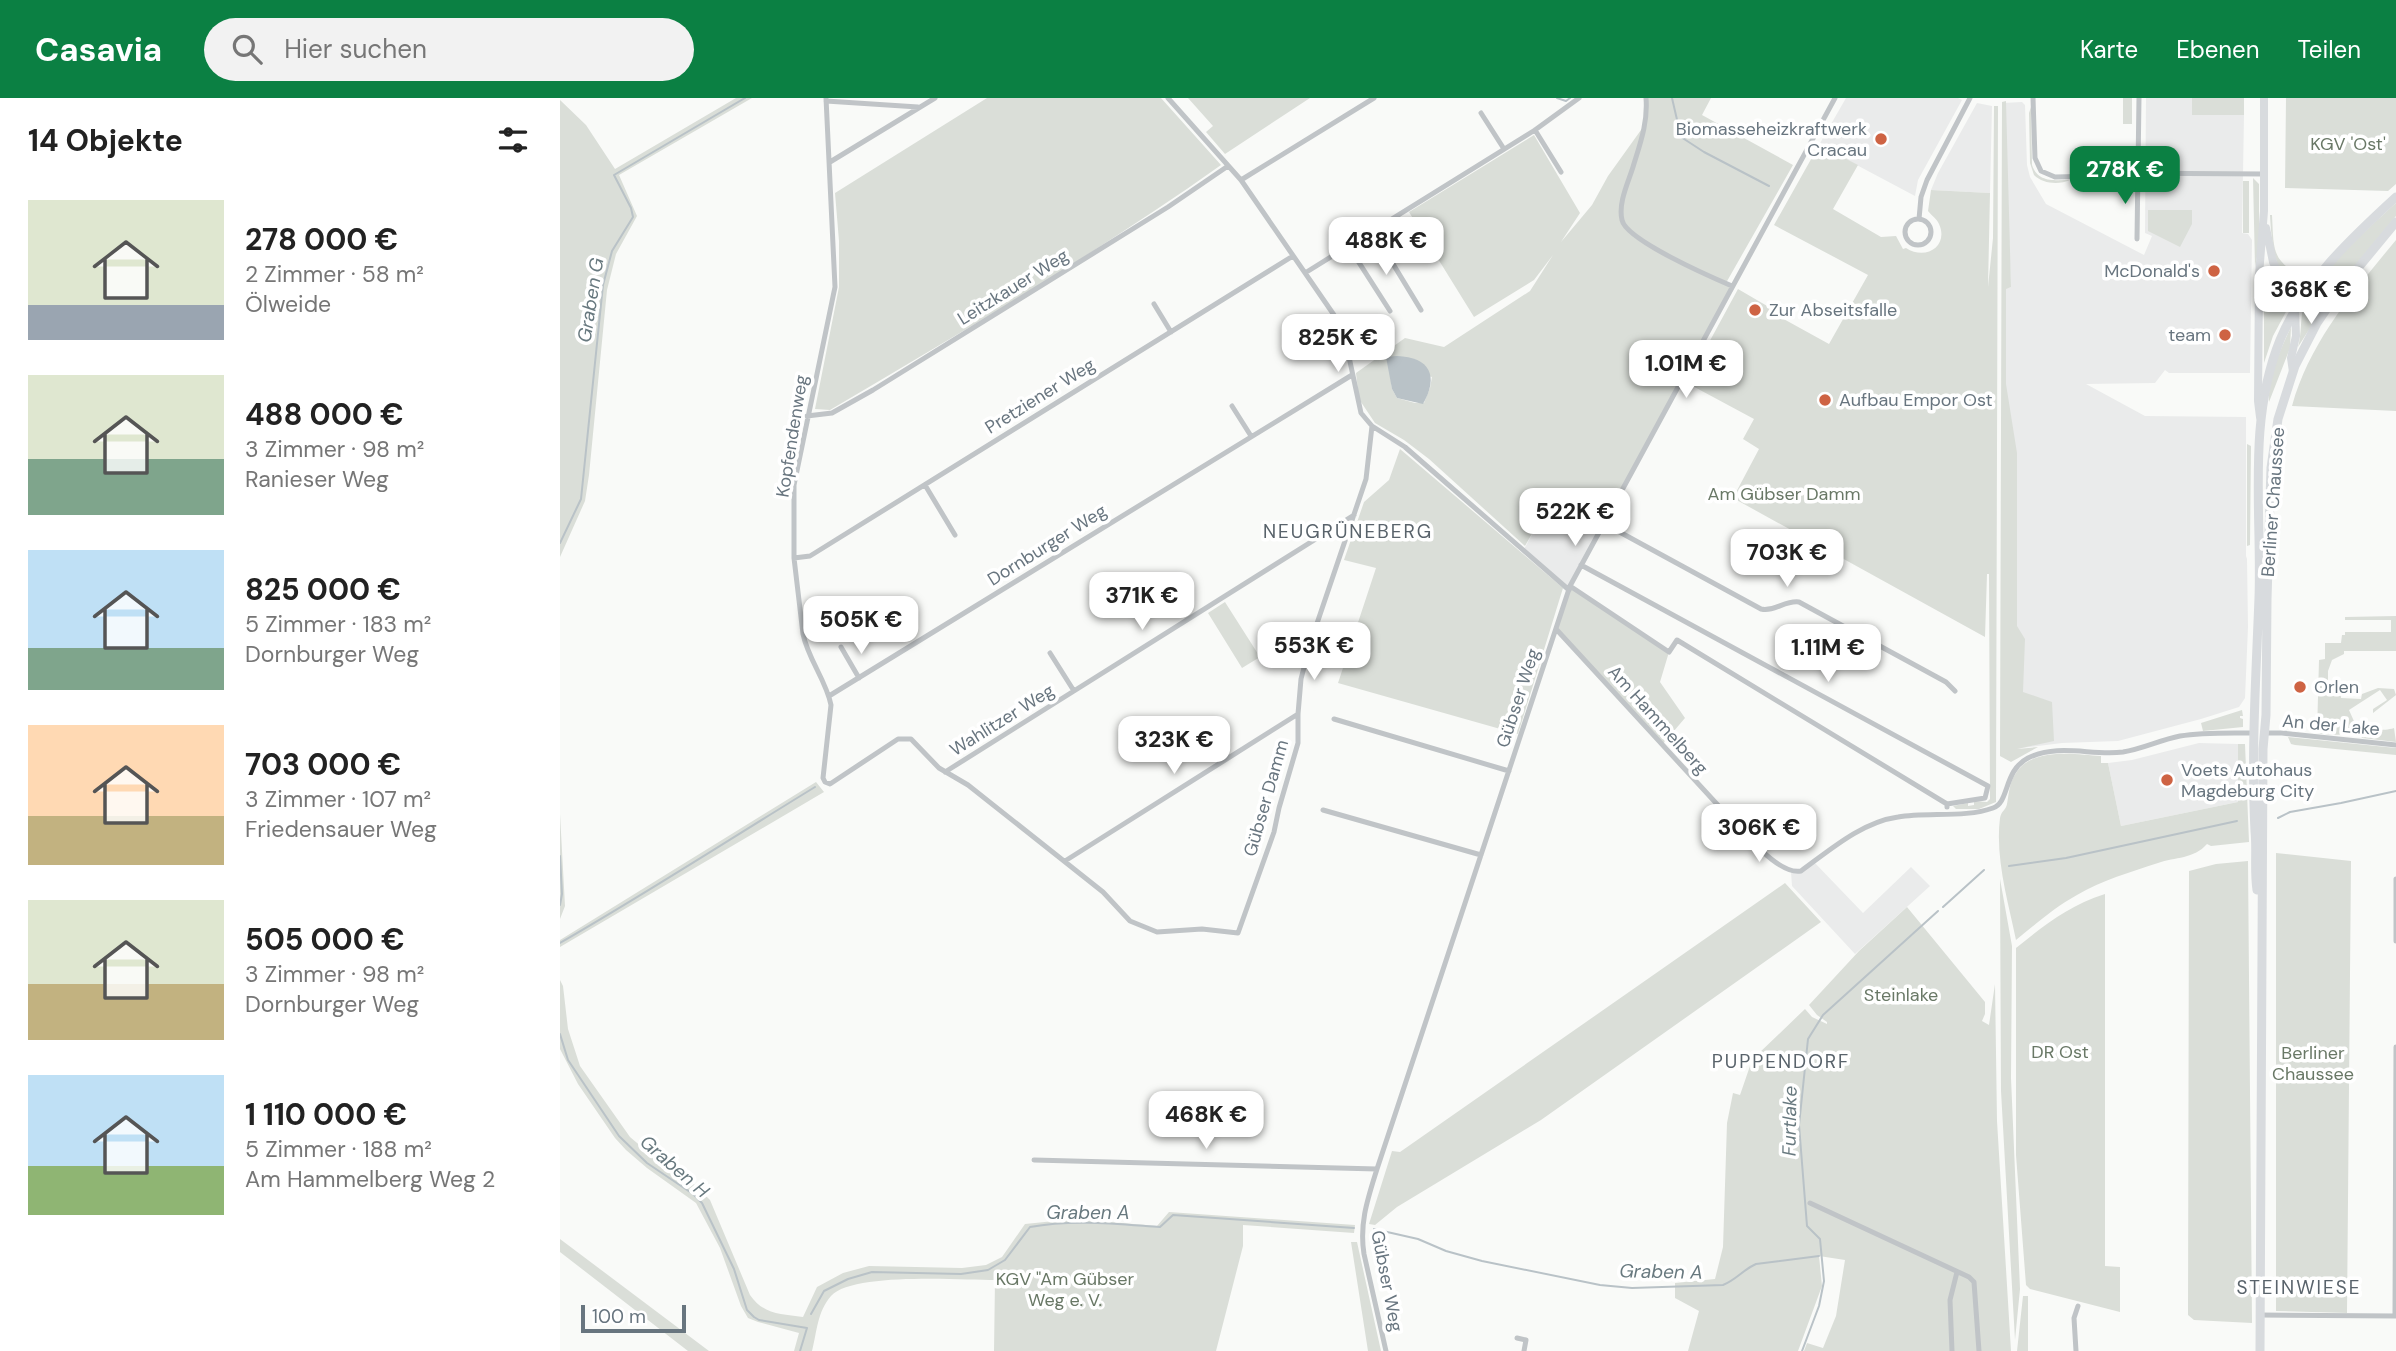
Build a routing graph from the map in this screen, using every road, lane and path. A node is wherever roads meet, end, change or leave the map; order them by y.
1 (935, 98) edge
2 (1168, 98) edge
3 (1374, 98) edge
4 (1579, 98) edge
5 (1646, 98) edge
6 (1835, 98) edge
7 (1969, 98) edge
8 (2033, 98) edge
9 (2139, 98) edge
10 (2264, 98) edge
11 (826, 99) edge
12 (919, 107) junction
13 (1481, 113) dead end
14 (1535, 130) junction
15 (1504, 149) junction
16 (830, 162) junction
17 (1228, 166) junction
18 (1561, 172) dead end
19 (2138, 173) junction
20 (2264, 174) junction
21 (1241, 180) junction
22 (2396, 197) edge
23 (1919, 219) junction
24 (2263, 220) junction
25 (2396, 222) edge
26 (1373, 231) junction
27 (2137, 239) dead end
28 (1349, 247) junction
29 (1293, 256) junction
30 (2277, 271) junction
31 (1305, 273) junction
32 (2259, 275) junction
33 (1732, 286) junction
34 (1154, 304) dead end
35 (2295, 309) junction
36 (1421, 310) dead end
37 (1390, 311) dead end
38 (1171, 332) junction
39 (2293, 372) junction
40 (1352, 375) junction
41 (1231, 406) dead end
42 (807, 416) junction
43 (2261, 419) junction
44 (1372, 426) junction
45 (1251, 436) junction
46 (925, 485) junction
47 (1354, 515) junction
48 (1603, 523) junction
49 (955, 535) dead end
50 (794, 558) junction
51 (1581, 565) junction
52 (1569, 588) junction
53 (1556, 629) junction
54 (841, 647) dead end
55 (1050, 653) dead end
56 (859, 678) junction
57 (1074, 691) junction
58 (1955, 691) dead end
59 (829, 696) junction
60 (1298, 714) junction
61 (1334, 719) dead end
62 (2253, 733) junction
63 (2264, 733) junction
64 (2396, 745) edge
65 (1509, 771) junction
66 (944, 772) junction
67 (1947, 804) junction
68 (1323, 810) dead end
69 (1948, 813) junction
70 (1481, 855) junction
71 (1065, 861) junction
72 (2396, 878) edge
73 (2261, 908) junction
74 (1238, 933) joint
75 (2396, 941) edge
76 (2396, 1047) edge
77 (1034, 1160) dead end
78 (1377, 1169) junction
79 (1810, 1203) dead end
80 (1957, 1272) junction
81 (2078, 1307) dead end
82 (2260, 1315) junction
83 (2395, 1316) edge
84 (1517, 1338) dead end
85 (1386, 1351) edge
86 (1524, 1351) edge
87 (1952, 1351) edge
88 (1979, 1351) edge
89 (2077, 1351) edge
90 (2260, 1351) edge

1 - 12 street
2 - 17 street
3 - 21 street
4 - 14 street
5 - 33 street
6 - 33 street, Gübser Weg
7 - 23 street
8 - 19 street
9 - 19 street
10 - 20 main road, Berliner Chaussee
11 - 12 street
11 - 16 street, Kopfendenweg
12 - 16 street
13 - 15 street
14 - 15 street
14 - 18 street
15 - 26 street
16 - 42 street, Kopfendenweg
17 - 21 street
17 - 42 street, Leitzkauer Weg
19 - 20 street
19 - 27 street
20 - 24 main road, Berliner Chaussee
21 - 29 street
22 - 35 main road
23 - 23 street
24 - 30 main road, Berliner Chaussee
24 - 32 main road, Berliner Chaussee
25 - 39 main road
26 - 28 street
26 - 36 street
28 - 31 street
28 - 37 street
29 - 31 street
29 - 38 street, Pretziener Weg
30 - 32 main road
30 - 35 main road, Berliner Chaussee
31 - 40 street
32 - 43 main road, Berliner Chaussee
33 - 48 street, Gübser Weg
34 - 38 street
35 - 39 main road, Berliner Chaussee
35 - 43 main road
38 - 46 street, Pretziener Weg
39 - 63 main road, Berliner Chaussee
40 - 44 street
40 - 45 street, Dornburger Weg
41 - 45 street
42 - 50 street, Kopfendenweg
43 - 62 main road, Berliner Chaussee
44 - 47 street, Gübser Damm
44 - 52 street
45 - 56 street, Dornburger Weg
46 - 49 street
46 - 50 street, Pretziener Weg
47 - 57 street, Wahlitzer Weg
47 - 60 street, Gübser Damm
48 - 51 street, Gübser Weg
48 - 58 street
50 - 59 street, Kopfendenweg
51 - 52 street, Gübser Weg
51 - 67 street
52 - 53 street, Gübser Weg
52 - 67 street
53 - 65 street, Gübser Weg
53 - 69 street, Am Hammelberg
54 - 56 street
55 - 57 street, Wahlitzer Weg
56 - 59 street, Dornburger Weg
57 - 66 street, Wahlitzer Weg
59 - 66 street, Kopfendenweg
60 - 71 street
60 - 74 street, Gübser Damm
61 - 65 street
62 - 63 street, Am Hammelberg
62 - 69 street, Am Hammelberg
62 - 73 main road, Berliner Chaussee
63 - 64 street, An der Lake
63 - 73 main road, Berliner Chaussee
65 - 70 street, Gübser Weg
66 - 71 street, Kopfendenweg
67 - 69 street
68 - 70 street
70 - 78 street, Gübser Weg
71 - 74 street, Kopfendenweg
72 - 75 street
73 - 82 main road, Berliner Chaussee
76 - 83 street
77 - 78 street
78 - 85 street, Gübser Weg
79 - 80 street
80 - 87 street
80 - 88 street
81 - 89 street
82 - 83 street
82 - 90 main road, Berliner Chaussee
84 - 86 street

